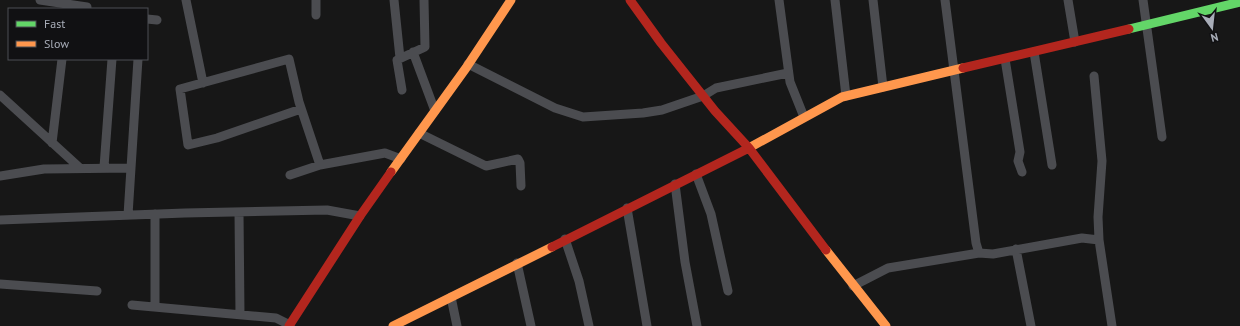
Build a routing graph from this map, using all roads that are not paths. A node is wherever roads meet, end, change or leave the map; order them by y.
1 (40, 0) edge
2 (186, 0) edge
3 (316, 0) edge
4 (394, 0) edge
5 (424, 0) edge
6 (511, 0) edge
7 (630, 0) edge
8 (779, 0) edge
9 (835, 0) edge
10 (873, 0) edge
11 (946, 0) edge
12 (1068, 0) edge
13 (1143, 0) edge
14 (1240, 2) edge
15 (1222, 3) edge
16 (88, 5) edge
17 (316, 15) dead end
18 (148, 19) edge
19 (157, 20) dead end
20 (1146, 25) junction
21 (1075, 42) junction
22 (413, 52) junction
23 (1034, 52) junction
24 (400, 58) junction
25 (1005, 59) junction
26 (62, 60) edge
27 (112, 60) edge
28 (138, 60) edge
29 (468, 64) junction
30 (953, 71) junction
31 (788, 73) junction
32 (1094, 76) dead end
33 (203, 83) junction
34 (883, 87) junction
35 (402, 90) dead end
36 (0, 96) edge
37 (703, 96) junction
38 (846, 96) junction
39 (301, 109) junction
40 (435, 111) junction
41 (804, 117) junction
42 (419, 133) junction
43 (1162, 136) dead end
44 (52, 142) junction
45 (749, 148) junction
46 (401, 158) junction
47 (320, 165) junction
48 (1052, 165) dead end
49 (104, 167) junction
50 (80, 168) junction
51 (131, 168) junction
52 (1022, 172) dead end
53 (290, 174) dead end
54 (696, 174) junction
55 (0, 176) edge
56 (674, 184) junction
57 (521, 186) dead end
58 (627, 208) junction
59 (239, 212) junction
60 (155, 214) junction
61 (128, 215) junction
62 (360, 216) junction
63 (0, 220) edge
64 (565, 239) junction
65 (1099, 240) junction
66 (1016, 249) junction
67 (979, 253) junction
68 (517, 263) junction
69 (0, 284) edge
70 (853, 286) junction
71 (97, 291) dead end
72 (728, 292) dead end
73 (450, 297) junction
74 (132, 305) dead end
75 (155, 307) junction
76 (240, 314) junction
77 (289, 325) edge
78 (393, 326) edge
79 (457, 326) edge
80 (531, 326) edge
81 (589, 326) edge
82 (647, 326) edge
83 (697, 326) edge
84 (886, 326) edge
85 (1032, 326) edge
86 (1112, 326) edge

1 - 16 street
2 - 33 street
3 - 17 street
4 - 24 street
5 - 22 street
6 - 29 street
7 - 37 street
8 - 31 street
9 - 38 street
10 - 34 street
11 - 30 street
12 - 21 street
13 - 20 street
14 - 15 street
15 - 20 street
18 - 19 street
20 - 21 street
20 - 43 street
21 - 23 street
22 - 24 street
22 - 40 street
23 - 25 street
23 - 48 street
24 - 35 street
25 - 30 street
25 - 52 street
26 - 44 street
27 - 49 street
28 - 51 street
29 - 37 street
29 - 40 street
30 - 34 street
30 - 67 street
31 - 37 street
31 - 41 street
32 - 65 street
33 - 39 street
33 - 39 street
34 - 38 street
36 - 44 street
37 - 45 street
38 - 41 street
39 - 47 street
40 - 42 street
41 - 45 street
42 - 46 street
42 - 57 street
44 - 50 street
45 - 54 street
45 - 70 street
46 - 47 street
46 - 62 street
47 - 53 street
49 - 50 street
49 - 51 street
50 - 55 street
51 - 61 street
54 - 56 street
54 - 72 street
56 - 58 street
56 - 83 street
58 - 64 street
58 - 82 street
59 - 60 street
59 - 62 street
59 - 76 street
60 - 61 street
60 - 75 street
61 - 63 street
62 - 77 street
64 - 68 street
64 - 81 street
65 - 66 street
65 - 86 street
66 - 67 street
66 - 85 street
67 - 70 street
68 - 73 street
68 - 80 street
69 - 71 street
70 - 84 street
73 - 78 street
73 - 79 street
74 - 75 street
75 - 76 street
76 - 77 street

